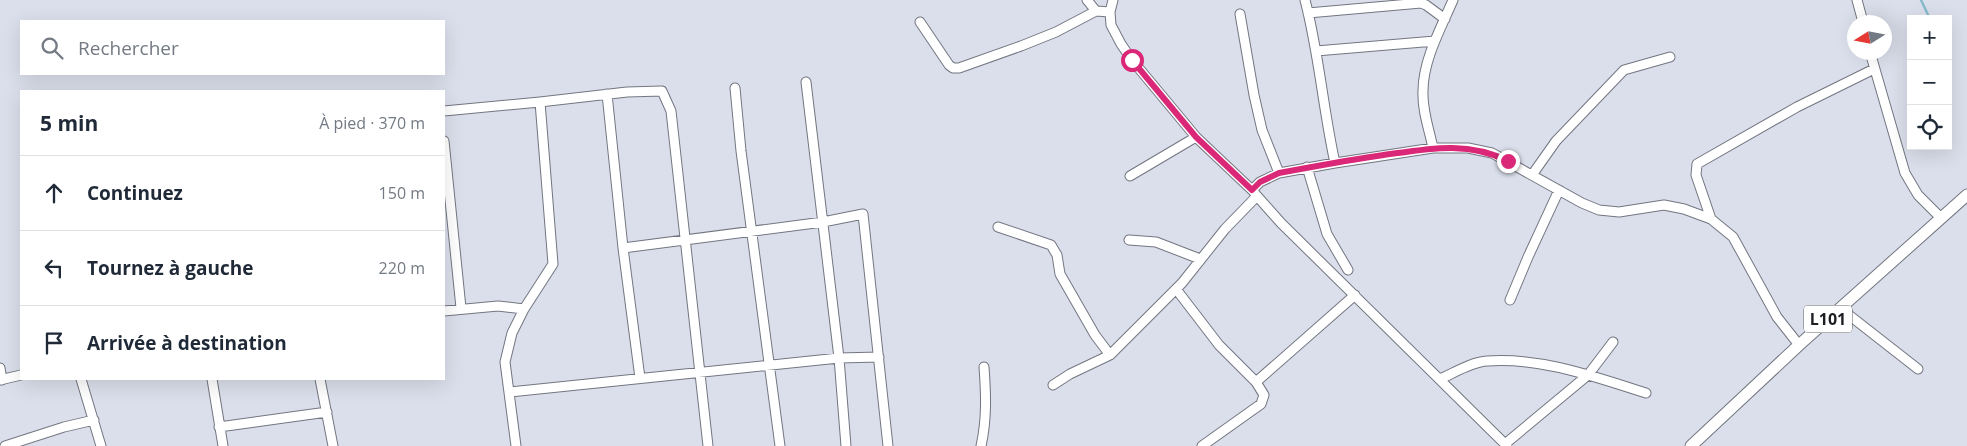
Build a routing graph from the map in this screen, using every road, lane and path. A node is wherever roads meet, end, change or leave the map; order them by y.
1 (1087, 0) edge
2 (1113, 0) edge
3 (1305, 0) edge
4 (1452, 0) edge
5 (1857, 0) edge
6 (1361, 4) edge
7 (1096, 11) junction
8 (1110, 12) junction
9 (1308, 13) junction
10 (1240, 14) dead end
11 (1861, 15) edge
12 (1444, 19) junction
13 (920, 22) dead end
14 (1435, 41) junction
15 (1316, 52) junction
16 (1670, 57) dead end
17 (1872, 60) edge
18 (1874, 69) junction
19 (806, 82) dead end
20 (734, 88) dead end
21 (607, 94) junction
22 (540, 102) junction
23 (445, 111) edge
24 (1196, 137) junction
25 (1433, 148) junction
26 (445, 151) edge
27 (1335, 163) junction
28 (1307, 167) junction
29 (1279, 173) junction
30 (1532, 175) junction
31 (1130, 176) dead end
32 (1559, 190) junction
33 (1254, 193) junction
34 (1967, 195) edge
35 (1941, 218) junction
36 (1711, 219) junction
37 (822, 222) junction
38 (998, 227) dead end
39 (752, 230) junction
40 (685, 239) junction
41 (1129, 240) dead end
42 (622, 248) junction
43 (1200, 259) junction
44 (1348, 270) dead end
45 (1176, 289) junction
46 (1354, 296) junction
47 (1510, 300) dead end
48 (461, 308) junction
49 (1840, 308) junction
50 (524, 309) junction
51 (445, 311) edge
52 (1613, 342) dead end
53 (1799, 345) junction
54 (1110, 355) junction
55 (879, 356) junction
56 (839, 358) junction
57 (770, 365) junction
58 (984, 366) dead end
59 (0, 368) edge
60 (1918, 369) dead end
61 (701, 371) junction
62 (20, 375) edge
63 (1588, 375) junction
64 (640, 378) junction
65 (1, 380) edge
66 (81, 380) edge
67 (212, 380) edge
68 (320, 380) edge
69 (1440, 380) junction
70 (1256, 382) junction
71 (1053, 385) dead end
72 (510, 392) junction
73 (1646, 393) dead end
74 (327, 412) junction
75 (94, 420) junction
76 (219, 427) junction
77 (1506, 445) edge
78 (5, 446) edge
79 (101, 446) edge
80 (223, 446) edge
81 (333, 446) edge
82 (516, 446) edge
83 (708, 446) edge
84 (780, 446) edge
85 (846, 446) edge
86 (888, 446) edge
87 (981, 446) edge
88 (1202, 446) edge
89 (1691, 446) edge

1 - 7 street
2 - 8 street
3 - 9 street
4 - 12 street
5 - 11 street
6 - 9 street
6 - 12 street
7 - 8 street
7 - 13 street
8 - 24 street
9 - 15 street
10 - 29 street
12 - 14 street
14 - 15 street
14 - 25 street
15 - 27 street
16 - 30 street
17 - 18 street
18 - 35 street
18 - 36 street
19 - 37 street
20 - 39 street
21 - 22 street
21 - 40 street
21 - 42 street
22 - 23 street
22 - 50 street
24 - 31 street
24 - 33 street
25 - 27 street
25 - 30 street
26 - 48 street
27 - 28 street
28 - 29 street
28 - 44 street
29 - 33 street
30 - 32 street
32 - 36 street
32 - 47 street
33 - 43 street
33 - 46 street
34 - 35 main road, L101
35 - 49 main road, L101
36 - 53 street
37 - 39 street
37 - 55 street
37 - 56 street
38 - 54 street
39 - 40 street
39 - 57 street
40 - 42 street
40 - 61 street
41 - 43 street
42 - 64 street
43 - 45 street
45 - 54 street
45 - 70 street
46 - 69 street
46 - 70 street
48 - 50 street
48 - 51 street
49 - 53 main road, L101
49 - 60 street
50 - 72 street
52 - 63 street
53 - 89 main road, L101
54 - 71 street
55 - 56 street
55 - 86 street
56 - 57 street
56 - 85 street
57 - 61 street
57 - 84 street
58 - 87 street
59 - 65 street
61 - 64 street
61 - 83 street
62 - 65 street
63 - 69 street
63 - 73 street
63 - 77 street
64 - 72 street
66 - 75 street
67 - 76 street
68 - 74 street
69 - 77 street
70 - 88 street
72 - 82 street
74 - 76 street
74 - 81 street
75 - 78 street
75 - 79 street
76 - 80 street

